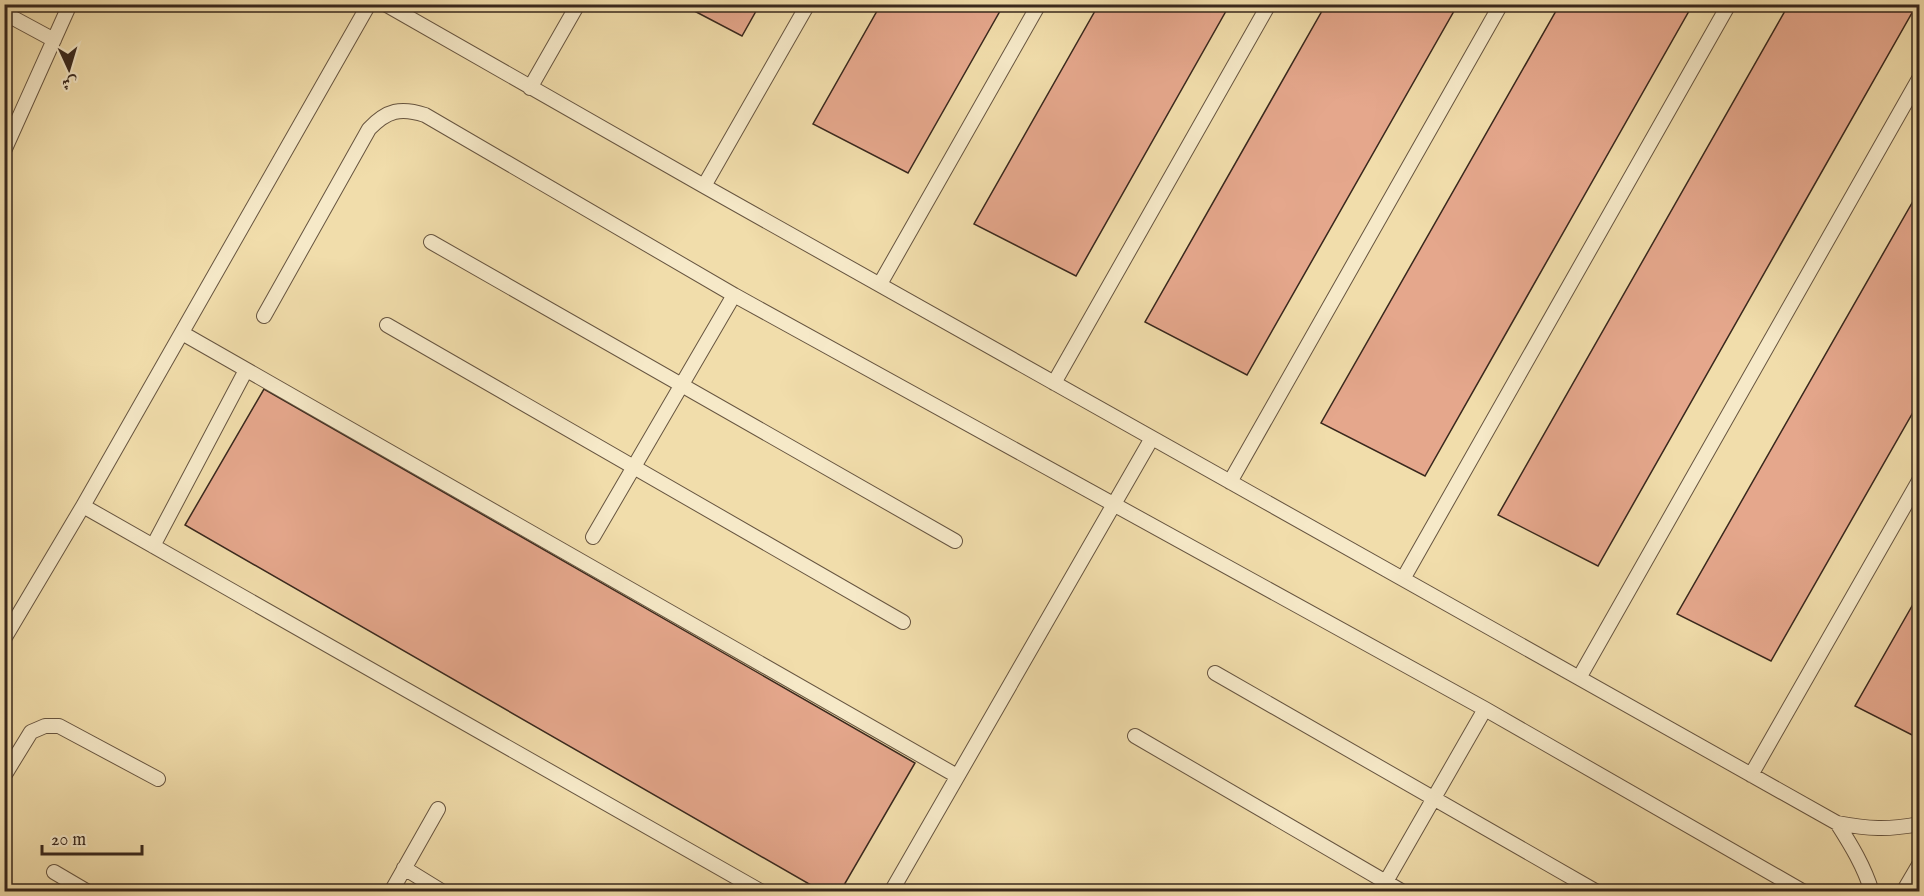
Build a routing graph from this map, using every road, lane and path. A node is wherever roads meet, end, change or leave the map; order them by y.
1 (70, 4) edge
2 (369, 4) edge
3 (385, 4) edge
4 (578, 4) edge
5 (808, 4) edge
6 (1039, 4) edge
7 (1269, 4) edge
8 (1501, 4) edge
9 (1729, 4) edge
10 (4, 13) edge
11 (54, 40) junction
12 (1920, 77) edge
13 (530, 88) junction
14 (4, 150) edge
15 (704, 186) junction
16 (431, 242) dead end
17 (880, 284) junction
18 (734, 295) junction
19 (264, 316) dead end
20 (387, 326) dead end
21 (182, 333) junction
22 (246, 370) junction
23 (1054, 383) junction
24 (681, 384) junction
25 (1152, 438) junction
26 (633, 468) junction
27 (1920, 479) edge
28 (1230, 482) junction
29 (83, 506) junction
30 (1114, 506) junction
31 (593, 537) dead end
32 (955, 541) dead end
33 (153, 546) junction
34 (1403, 579) junction
35 (903, 622) dead end
36 (4, 639) edge
37 (1215, 673) dead end
38 (1579, 678) junction
39 (1485, 709) junction
40 (1135, 736) dead end
41 (1751, 775) junction
42 (4, 776) edge
43 (957, 776) junction
44 (158, 779) dead end
45 (1434, 798) junction
46 (438, 809) dead end
47 (1837, 823) junction
48 (1920, 824) edge
49 (1920, 863) edge
50 (404, 868) junction
51 (54, 872) dead end
52 (1383, 887) edge
53 (88, 891) edge
54 (391, 891) edge
55 (443, 891) edge
56 (762, 891) edge
57 (891, 891) edge
58 (1403, 891) edge
59 (1598, 891) edge
60 (1804, 891) edge
61 (1872, 891) edge
62 (1903, 891) edge

1 - 11 lane
2 - 21 lane
3 - 13 lane
4 - 13 lane
5 - 15 lane
6 - 17 lane
7 - 23 lane
8 - 28 lane
9 - 34 lane
10 - 11 lane
11 - 14 lane
12 - 38 lane
13 - 15 lane
15 - 17 lane
16 - 24 lane
17 - 23 lane
18 - 19 lane
18 - 24 lane
18 - 30 lane
20 - 26 lane
21 - 22 lane
21 - 29 lane
22 - 33 lane
22 - 43 lane
23 - 25 lane
24 - 26 lane
24 - 32 lane
25 - 28 lane
25 - 30 lane
26 - 31 lane
26 - 35 lane
27 - 41 lane
28 - 34 lane
29 - 33 lane
29 - 36 lane
30 - 39 lane
30 - 43 lane
33 - 56 lane
34 - 38 lane
37 - 45 lane
38 - 41 lane
39 - 45 lane
39 - 60 lane
40 - 52 lane
41 - 47 lane
42 - 44 lane
43 - 57 lane
45 - 52 lane
45 - 59 lane
46 - 50 lane
47 - 48 lane
47 - 61 lane
49 - 62 lane
50 - 54 lane
50 - 55 lane
51 - 53 lane
52 - 58 lane

